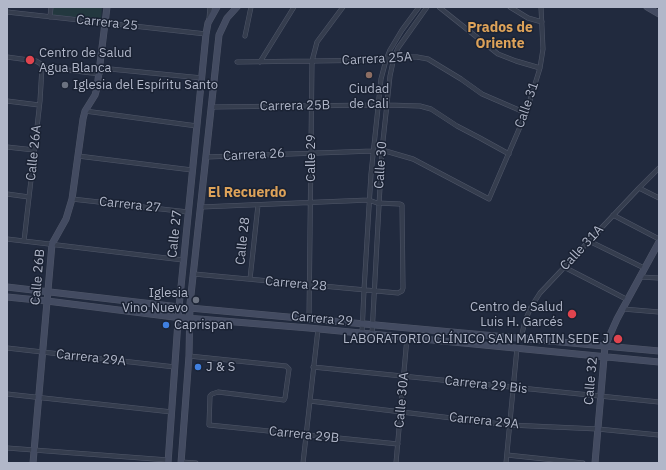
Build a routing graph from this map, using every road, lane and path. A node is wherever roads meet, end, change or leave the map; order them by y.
1 (51, 7) edge
2 (106, 7) edge
3 (210, 7) edge
4 (217, 7) edge
5 (237, 7) edge
6 (251, 7) edge
7 (294, 7) edge
8 (343, 7) edge
9 (419, 7) edge
10 (427, 7) edge
11 (439, 7) edge
12 (510, 7) edge
13 (541, 7) edge
14 (647, 7) edge
15 (7, 12) edge
16 (659, 14) edge
17 (50, 16) junction
18 (105, 22) junction
19 (542, 22) junction
20 (208, 23) junction
21 (206, 34) junction
22 (245, 36) dead end
23 (7, 57) edge
24 (394, 57) junction
25 (386, 60) junction
26 (312, 61) junction
27 (237, 62) dead end
28 (260, 62) junction
29 (42, 66) junction
30 (540, 68) junction
31 (100, 71) junction
32 (202, 78) junction
33 (200, 91) junction
34 (213, 93) junction
35 (200, 99) junction
36 (212, 100) junction
37 (7, 101) edge
38 (39, 105) junction
39 (311, 105) junction
40 (378, 105) junction
41 (387, 105) junction
42 (211, 107) junction
43 (85, 111) junction
44 (526, 113) junction
45 (197, 126) junction
46 (7, 147) edge
47 (34, 150) junction
48 (382, 150) junction
49 (373, 151) junction
50 (311, 153) junction
51 (509, 154) junction
52 (78, 156) junction
53 (206, 157) junction
54 (659, 168) edge
55 (192, 170) junction
56 (639, 188) junction
57 (7, 194) edge
58 (29, 197) junction
59 (659, 198) edge
60 (72, 199) junction
61 (370, 200) junction
62 (310, 202) junction
63 (378, 203) junction
64 (258, 204) junction
65 (201, 207) junction
66 (188, 212) junction
67 (613, 215) junction
68 (7, 239) edge
69 (659, 239) edge
70 (24, 241) junction
71 (589, 241) junction
72 (52, 244) junction
73 (658, 245) edge
74 (183, 260) junction
75 (564, 267) junction
76 (644, 268) junction
77 (194, 274) junction
78 (640, 276) junction
79 (659, 278) edge
80 (250, 279) junction
81 (309, 285) junction
82 (7, 286) edge
83 (48, 290) junction
84 (364, 290) junction
85 (374, 291) junction
86 (7, 297) edge
87 (628, 300) junction
88 (47, 301) junction
89 (179, 307) junction
90 (190, 308) junction
91 (623, 309) junction
92 (659, 312) edge
93 (178, 318) junction
94 (190, 319) junction
95 (309, 319) junction
96 (362, 324) junction
97 (372, 325) junction
98 (318, 329) junction
99 (362, 333) junction
100 (372, 334) junction
101 (407, 337) junction
102 (521, 338) junction
103 (605, 346) junction
104 (7, 348) edge
105 (517, 348) junction
106 (659, 351) edge
107 (43, 352) junction
108 (189, 356) junction
109 (604, 356) junction
110 (659, 362) edge
111 (175, 367) junction
112 (313, 367) junction
113 (404, 376) junction
114 (513, 387) junction
115 (7, 394) edge
116 (601, 396) junction
117 (39, 398) junction
118 (310, 401) junction
119 (659, 402) edge
120 (172, 412) junction
121 (401, 412) junction
122 (510, 425) junction
123 (598, 429) junction
124 (659, 435) edge
125 (306, 436) junction
126 (398, 444) junction
127 (7, 448) edge
128 (34, 450) junction
129 (506, 455) junction
130 (168, 462) edge
131 (181, 462) edge
132 (33, 463) edge
133 (196, 463) edge
134 (303, 463) edge
135 (396, 463) edge
136 (506, 463) edge
137 (583, 463) edge
138 (595, 463) edge

1 - 17 street
2 - 18 street, Calle 26B
3 - 20 street, Calle 27
4 - 20 street
5 - 34 street, Calle 27
6 - 22 street
7 - 28 street
8 - 26 street, Calle 29
9 - 25 street, Calle 30
10 - 24 street, Calle 30
11 - 30 street
12 - 19 street
13 - 19 street, Calle 31
14 - 16 street
15 - 17 street, Carrera 25
17 - 18 street, Carrera 25
18 - 21 street, Carrera 25
18 - 31 street, Calle 26B
19 - 30 street, Calle 31
20 - 21 street, Calle 27
21 - 32 street, Calle 27
23 - 29 street
24 - 25 street, Carrera 25A
24 - 41 street, Calle 30
24 - 44 street, Carrera 25A
25 - 26 street, Carrera 25A
25 - 40 street, Calle 30
26 - 28 street, Carrera 25A
26 - 39 street, Calle 29
27 - 28 street, Carrera 25A
29 - 31 street
29 - 38 street, Calle 26A
30 - 44 street, Calle 31
31 - 32 street
31 - 43 street, Calle 26B
32 - 33 street, Calle 27
33 - 34 street
33 - 35 street, Calle 27
34 - 36 street, Calle 27
35 - 36 street
35 - 45 street, Calle 27
36 - 42 street, Calle 27
37 - 38 street
38 - 47 street, Calle 26A
39 - 40 street, Carrera 25B
39 - 42 street, Carrera 25B
39 - 50 street, Calle 29
40 - 49 street, Calle 30
41 - 48 street, Calle 30
41 - 51 street
42 - 53 street, Calle 27
43 - 45 street
43 - 52 street, Calle 26B
44 - 51 street, Calle 31
45 - 55 street, Calle 27
46 - 47 street
47 - 58 street, Calle 26A
48 - 51 street, Calle 31
48 - 63 street, Calle 30
49 - 50 street, Carrera 26
49 - 61 street, Calle 30
50 - 53 street, Carrera 26
50 - 62 street, Calle 29
52 - 55 street
52 - 60 street, Calle 26B
53 - 65 street, Calle 27
54 - 56 street, Calle 31A
55 - 66 street, Calle 27
56 - 59 street
56 - 67 street, Calle 31A
57 - 58 street
58 - 70 street, Calle 26A
60 - 66 street, Carrera 27
60 - 72 street, Calle 26B
61 - 62 street
61 - 63 street
61 - 84 street, Calle 30
62 - 64 street
62 - 81 street, Calle 29
63 - 85 street, Calle 30
63 - 85 street, Carrera 28
64 - 65 street
64 - 80 street, Calle 28
65 - 77 street, Calle 27
66 - 74 street, Calle 27
67 - 69 street
67 - 71 street, Calle 31A
68 - 70 street
70 - 72 street
71 - 75 street, Calle 31A
71 - 76 street
72 - 74 street
72 - 83 street, Calle 26B
73 - 76 street, Calle 32
74 - 89 street, Calle 27
75 - 87 street
75 - 102 street, Calle 31A
76 - 78 street, Calle 32
77 - 80 street, Carrera 28
77 - 90 street, Calle 27
78 - 79 street
78 - 87 street, Calle 32
80 - 81 street, Carrera 28
81 - 84 street, Carrera 28
81 - 95 street, Calle 29
82 - 83 street, Carrera 29
83 - 88 street, Calle 26B
83 - 89 street, Carrera 29
84 - 85 street, Carrera 28
84 - 96 street, Calle 30
85 - 97 street, Calle 30
86 - 88 street, Carrera 29
87 - 91 street, Calle 32
88 - 93 street, Carrera 29
88 - 107 street, Calle 26B
89 - 90 street, Carrera 29
89 - 93 street, Calle 27
90 - 94 street, Calle 27
90 - 95 street, Carrera 29
91 - 92 street
91 - 103 street, Calle 32
93 - 94 street, Carrera 29
93 - 111 street, Calle 27
94 - 98 street, Carrera 29
94 - 108 street, Calle 27
95 - 96 street, Carrera 29
96 - 97 street, Carrera 29
96 - 99 street, Calle 30
97 - 100 street, Calle 30
97 - 102 street, Carrera 29
98 - 99 street, Carrera 29
98 - 112 street
99 - 100 street, Carrera 29
100 - 101 street, Carrera 29
101 - 105 street, Carrera 29
101 - 113 street, Calle 30A
102 - 103 street, Carrera 29
103 - 106 street, Carrera 29
103 - 109 street, Calle 32
104 - 107 street, Carrera 29A
105 - 109 street, Carrera 29
105 - 114 street
107 - 111 street, Carrera 29A
107 - 117 street, Calle 26B
108 - 125 street, Carrera 29B
108 - 131 street, Calle 27
109 - 110 street, Carrera 29
109 - 116 street, Calle 32
111 - 120 street, Calle 27
112 - 113 street, Carrera 29 Bis
112 - 118 street
113 - 114 street, Carrera 29 Bis
113 - 121 street, Calle 30A
114 - 116 street, Carrera 29 Bis
114 - 122 street
115 - 117 street
116 - 119 street, Carrera 29 Bis
116 - 123 street, Calle 32
117 - 120 street
117 - 128 street, Calle 26B
118 - 121 street, Carrera 29A
118 - 125 street
120 - 130 street, Calle 27
121 - 122 street, Carrera 29A
121 - 126 street, Calle 30A
122 - 123 street, Carrera 29A
122 - 129 street
123 - 124 street, Carrera 29A
123 - 138 street, Calle 32
125 - 126 street, Carrera 29B
125 - 134 street
126 - 135 street, Calle 30A
127 - 128 street
128 - 130 street
128 - 132 street, Calle 26B
129 - 136 street
129 - 137 street
131 - 133 street

